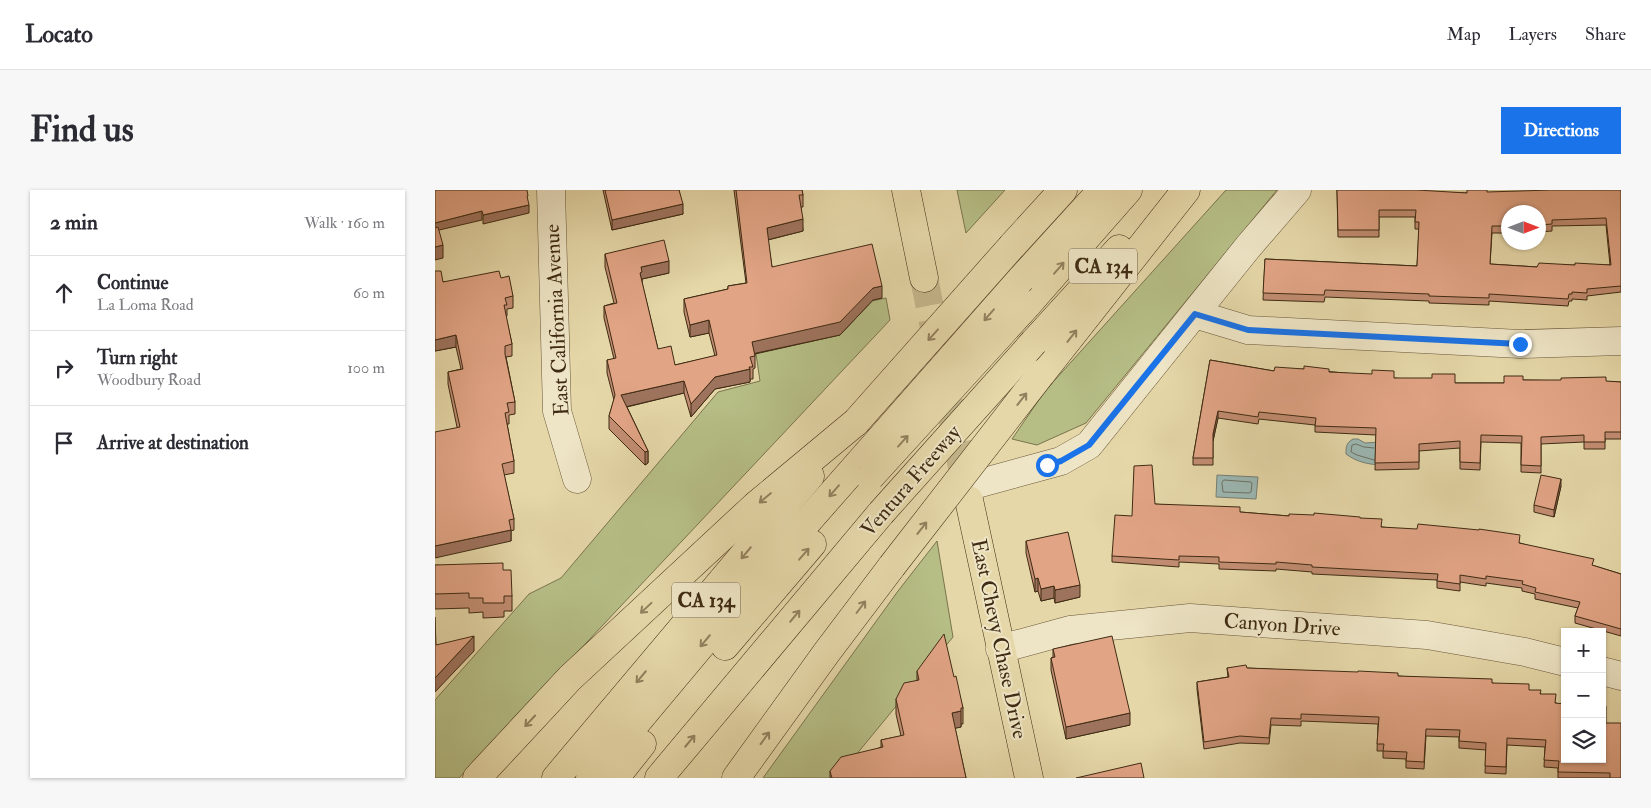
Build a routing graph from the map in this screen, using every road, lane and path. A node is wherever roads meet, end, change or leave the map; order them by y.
1 (551, 190) edge
2 (906, 190) edge
3 (1063, 190) edge
4 (1102, 190) edge
5 (1128, 190) edge
6 (1171, 190) edge
7 (1186, 190) edge
8 (1297, 190) edge
9 (924, 278) tunnel mouth
10 (1195, 314) junction
11 (1621, 341) edge
12 (857, 422) junction
13 (868, 466) junction
14 (577, 479) dead end
15 (967, 494) joint
16 (1000, 649) junction
17 (1561, 661) edge
18 (1606, 672) edge
19 (1621, 676) edge
20 (477, 778) edge
21 (556, 778) edge
22 (590, 778) edge
23 (615, 778) edge
24 (659, 778) edge
25 (736, 778) edge
26 (1029, 778) edge

1 - 14 street, East California Avenue
2 - 9 main road
3 -> 12 main road, CA 134, bridge
4 -> 13 main road, bridge
13 -> 5 main road, bridge
24 -> 6 main road, Ventura Freeway / CA 134, bridge
25 -> 7 main road, bridge
8 - 10 street
10 - 11 street
10 - 15 street
12 -> 20 main road
12 -> 21 main road, CA 134
13 -> 22 main road
23 -> 13 main road
15 - 16 main road, East Chevy Chase Drive
16 - 17 street, Canyon Drive
16 - 26 main road, East Chevy Chase Drive
18 - 19 street

